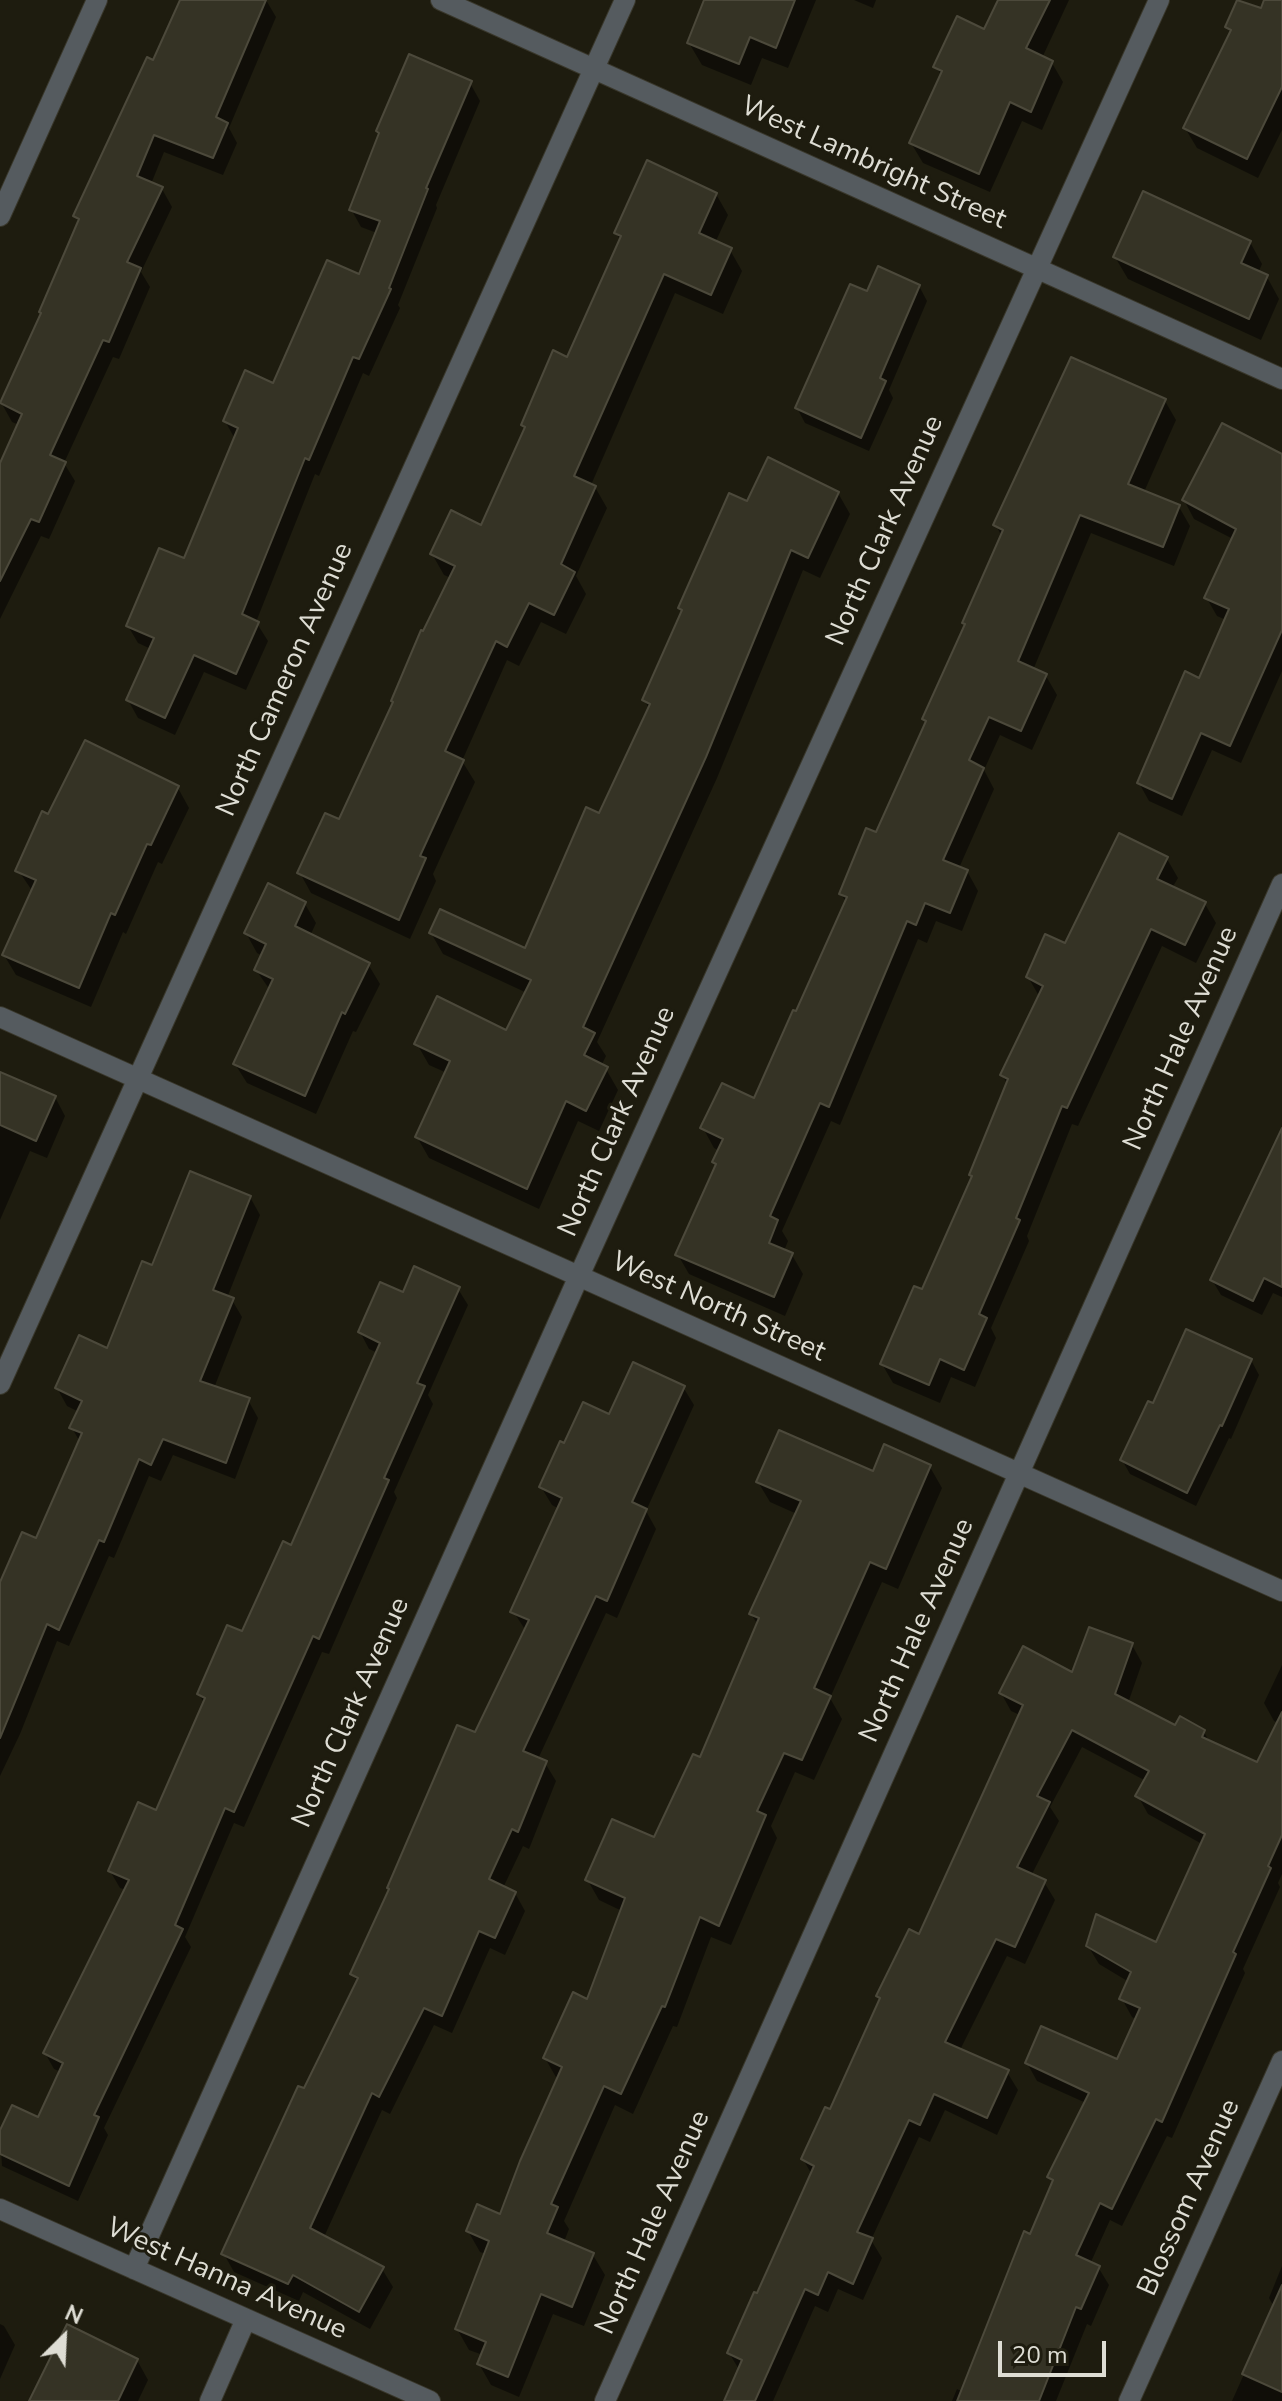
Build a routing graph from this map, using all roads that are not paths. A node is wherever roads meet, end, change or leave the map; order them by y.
1 (97, 0) edge
2 (441, 0) edge
3 (625, 0) edge
4 (1159, 0) edge
5 (594, 69) junction
6 (0, 216) edge
7 (1036, 268) junction
8 (1282, 379) edge
9 (1282, 884) edge
10 (0, 1017) edge
11 (137, 1078) junction
12 (579, 1276) junction
13 (0, 1384) edge
14 (1019, 1473) junction
15 (1282, 1591) edge
16 (1282, 2061) edge
17 (0, 2209) edge
18 (134, 2269) junction
19 (246, 2319) junction
20 (210, 2401) edge
21 (430, 2401) edge
22 (605, 2401) edge
23 (1129, 2401) edge

1 - 6 street
2 - 5 street, West Lambright Street
3 - 5 street, North Cameron Avenue
4 - 7 street, North Clark Avenue
5 - 7 street, West Lambright Street
5 - 11 street, North Cameron Avenue
7 - 8 street, West Lambright Street
7 - 12 street, North Clark Avenue
9 - 14 street, North Hale Avenue
10 - 11 street, West North Street
11 - 12 street, West North Street
11 - 13 street, North Cameron Avenue
12 - 14 street, West North Street
12 - 18 street, North Clark Avenue
14 - 15 street, West North Street
14 - 22 street, North Hale Avenue
16 - 23 street, Blossom Avenue
17 - 18 street, West Hanna Avenue
18 - 19 street, West Hanna Avenue
19 - 20 street
19 - 21 street, West Hanna Avenue

